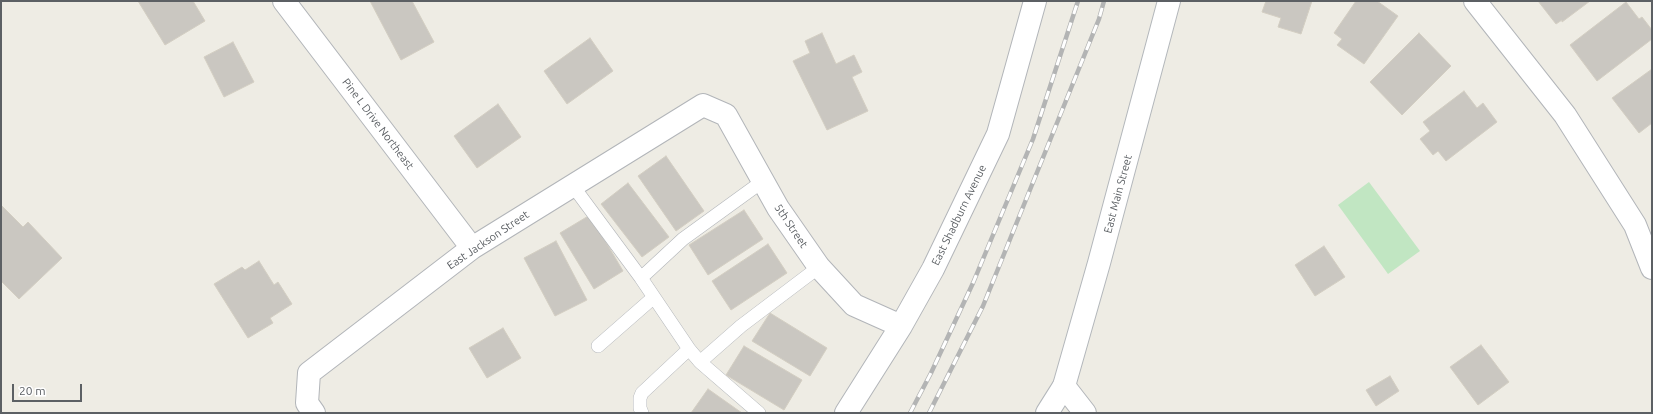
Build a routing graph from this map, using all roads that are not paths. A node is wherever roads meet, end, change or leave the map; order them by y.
1 (284, 1) edge
2 (1035, 1) edge
3 (1169, 1) edge
4 (1475, 1) edge
5 (703, 106) joint
6 (763, 181) junction
7 (573, 186) junction
8 (472, 248) junction
9 (818, 267) junction
10 (1652, 268) edge
11 (641, 278) junction
12 (654, 297) junction
13 (901, 326) junction
14 (598, 346) dead end
15 (689, 349) junction
16 (700, 362) junction
17 (1064, 386) junction
18 (311, 408) edge
19 (642, 413) edge
20 (759, 413) edge
21 (846, 413) edge
22 (1047, 413) edge
23 (1084, 413) edge

1 - 8 street, Pine L Drive Northeast
2 - 13 street, East Shadburn Avenue
3 - 17 street, East Main Street
4 - 10 street
5 - 6 street, 5th Street
5 - 7 street, East Jackson Street
6 - 9 street, 5th Street
6 - 11 lane
7 - 8 street, East Jackson Street
7 - 11 lane
8 - 18 street, East Jackson Street
9 - 13 street, 5th Street
9 - 16 lane
11 - 12 lane
12 - 14 lane
12 - 15 lane
13 - 21 street, East Shadburn Avenue
15 - 16 lane
15 - 19 lane
16 - 20 lane
17 - 22 street, East Main Street
17 - 23 street

